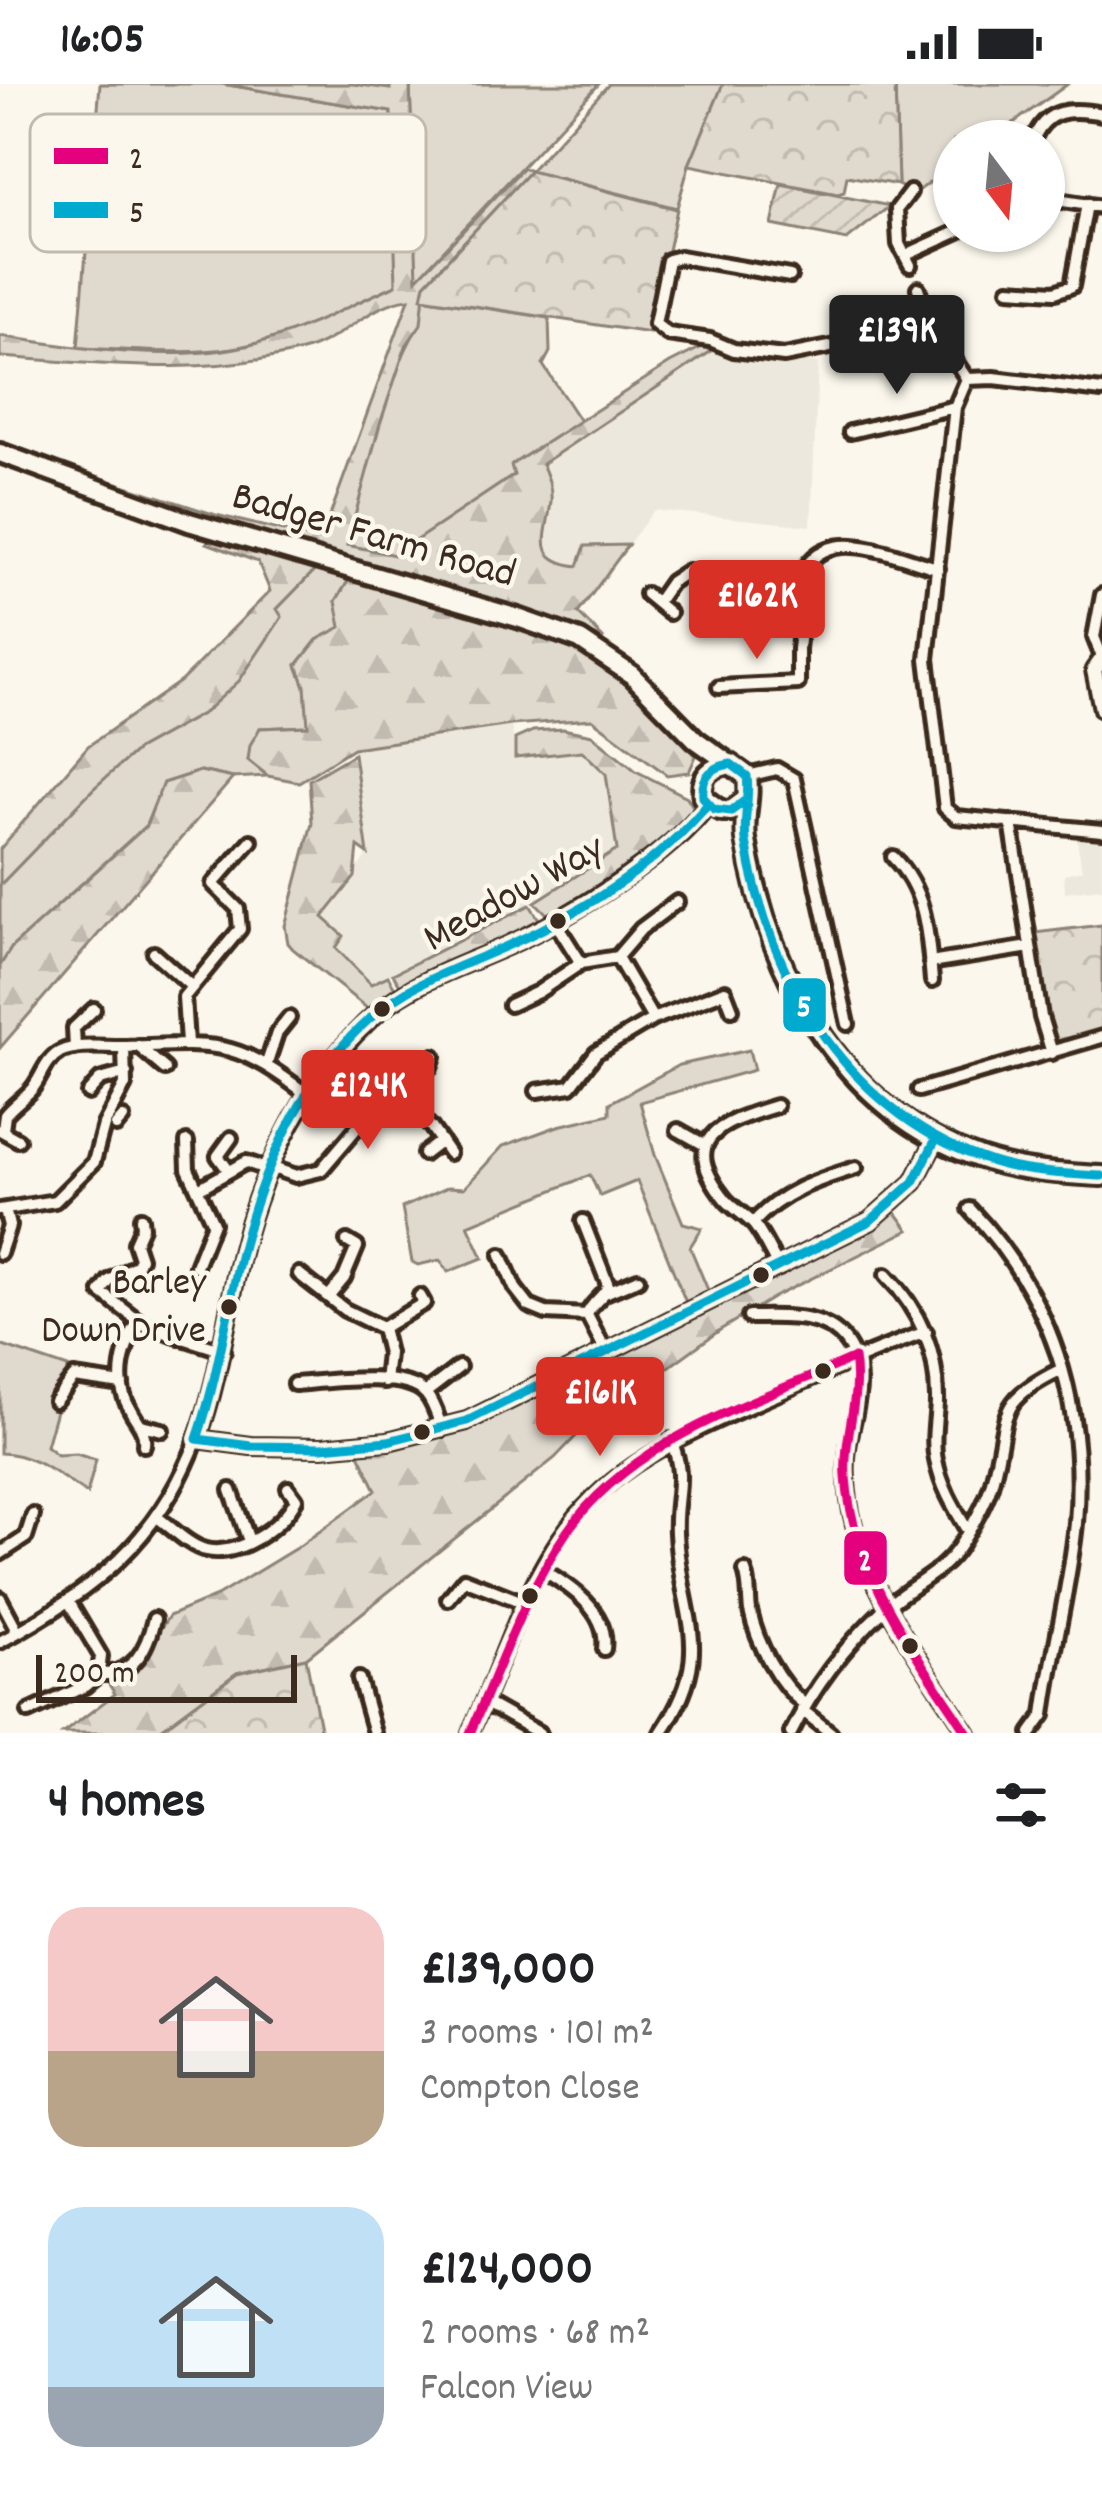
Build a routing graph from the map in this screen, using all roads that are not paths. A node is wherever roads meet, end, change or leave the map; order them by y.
1 (1102, 114) edge
2 (1046, 120) edge
3 (910, 192) dead end
4 (1065, 201) edge
5 (1087, 205) junction
6 (1102, 207) edge
7 (933, 246) edge
8 (790, 275) dead end
9 (918, 288) dead end
10 (1009, 289) dead end
11 (934, 336) junction
12 (967, 379) junction
13 (1102, 391) edge
14 (955, 407) junction
15 (850, 432) dead end
16 (0, 453) edge
17 (938, 568) junction
18 (805, 585) junction
19 (646, 594) dead end
20 (1102, 596) edge
21 (657, 602) junction
22 (670, 613) dead end
23 (1102, 658) edge
24 (718, 687) dead end
25 (1102, 709) edge
26 (696, 740) junction
27 (730, 764) junction
28 (747, 776) junction
29 (703, 779) junction
30 (708, 804) junction
31 (738, 806) junction
32 (1011, 822) junction
33 (1102, 831) edge
34 (251, 841) dead end
35 (893, 857) dead end
36 (677, 902) dead end
37 (554, 920) junction
38 (1030, 946) junction
39 (154, 953) dead end
40 (617, 956) junction
41 (580, 963) junction
42 (930, 963) junction
43 (932, 981) dead end
44 (191, 986) junction
45 (510, 1005) dead end
46 (732, 1009) dead end
47 (94, 1010) dead end
48 (289, 1018) dead end
49 (652, 1019) junction
50 (848, 1024) dead end
51 (1102, 1037) edge
52 (187, 1042) junction
53 (131, 1047) junction
54 (75, 1048) junction
55 (1052, 1053) junction
56 (434, 1055) dead end
57 (267, 1064) junction
58 (165, 1069) dead end
59 (126, 1073) junction
60 (920, 1090) dead end
61 (537, 1091) dead end
62 (88, 1093) dead end
63 (398, 1094) junction
64 (309, 1096) junction
65 (776, 1106) dead end
66 (110, 1112) junction
67 (749, 1115) junction
68 (119, 1122) dead end
69 (754, 1128) dead end
70 (2, 1130) edge
71 (678, 1130) dead end
72 (230, 1138) dead end
73 (936, 1139) junction
74 (18, 1140) dead end
75 (440, 1141) junction
76 (187, 1142) dead end
77 (703, 1144) junction
78 (449, 1153) dead end
79 (424, 1154) dead end
80 (94, 1162) junction
81 (856, 1168) dead end
82 (270, 1169) junction
83 (229, 1171) junction
84 (107, 1173) dead end
85 (1102, 1176) edge
86 (71, 1187) junction
87 (199, 1189) junction
88 (82, 1197) dead end
89 (970, 1209) dead end
90 (3, 1210) edge
91 (142, 1218) dead end
92 (753, 1223) junction
93 (603, 1225) dead end
94 (347, 1241) dead end
95 (0, 1252) edge
96 (501, 1255) dead end
97 (196, 1266) dead end
98 (779, 1268) junction
99 (309, 1275) dead end
100 (886, 1275) dead end
101 (638, 1279) dead end
102 (86, 1282) dead end
103 (101, 1292) junction
104 (605, 1293) junction
105 (330, 1295) junction
106 (420, 1296) dead end
107 (587, 1315) junction
108 (749, 1317) dead end
109 (138, 1322) junction
110 (382, 1328) junction
111 (926, 1332) junction
112 (224, 1351) junction
113 (607, 1354) junction
114 (854, 1358) junction
115 (70, 1361) dead end
116 (459, 1366) dead end
117 (1060, 1370) junction
118 (74, 1377) junction
119 (385, 1382) junction
120 (122, 1384) junction
121 (294, 1385) dead end
122 (425, 1393) junction
123 (55, 1402) dead end
124 (141, 1426) junction
125 (442, 1429) junction
126 (162, 1430) dead end
127 (197, 1438) junction
128 (671, 1440) junction
129 (144, 1445) dead end
130 (231, 1490) dead end
131 (308, 1492) dead end
132 (33, 1515) dead end
133 (157, 1517) junction
134 (967, 1528) junction
135 (249, 1541) junction
136 (0, 1554) edge
137 (543, 1570) junction
138 (745, 1571) dead end
139 (0, 1598) edge
140 (448, 1599) dead end
141 (69, 1602) junction
142 (525, 1604) junction
143 (886, 1607) junction
144 (154, 1618) dead end
145 (18, 1632) junction
146 (0, 1642) edge
147 (604, 1649) dead end
148 (99, 1674) junction
149 (358, 1679) dead end
150 (484, 1702) junction
151 (803, 1707) junction
152 (29, 1712) dead end
153 (374, 1733) edge
154 (470, 1733) edge
155 (539, 1733) edge
156 (661, 1733) edge
157 (791, 1733) edge
158 (831, 1733) edge
159 (968, 1733) edge
160 (1031, 1733) edge

1 - 2 street
3 - 7 street
4 - 5 street
5 - 6 street
5 - 10 street
8 - 11 street
9 - 11 street
11 - 12 street
12 - 13 street
12 - 14 street
14 - 15 street
14 - 17 street
16 - 26 main road, Badger Farm Road
17 - 18 street
17 - 32 street
18 - 21 street
18 - 24 street
19 - 21 street
20 - 23 street
21 - 22 street
23 - 25 street
26 - 27 main road, Badger Farm Road
26 - 29 main road
27 - 28 main road
27 - 29 main road
28 - 31 main road
28 - 50 street
29 - 30 main road
30 - 31 main road
30 - 37 street, Meadow Way
31 - 73 main road
32 - 33 street
32 - 38 street
34 - 44 street
35 - 42 street
36 - 40 street
37 - 41 street
37 - 64 street, Meadow Way
38 - 42 street
38 - 55 street
39 - 44 street
40 - 41 street
40 - 49 street
41 - 45 street
42 - 43 street
44 - 52 street
46 - 49 street
47 - 54 street
48 - 57 street
49 - 61 street
51 - 55 street
52 - 53 street
52 - 57 street
53 - 54 street
53 - 58 street
53 - 59 street
54 - 70 street
55 - 60 street
56 - 63 street
57 - 64 street
59 - 62 street
59 - 66 street
63 - 75 street
63 - 82 street
64 - 82 street, Meadow Way
65 - 67 street
66 - 68 street
66 - 80 street
67 - 69 street
67 - 77 street
70 - 74 street
71 - 77 street
72 - 83 street
73 - 85 main road
73 - 98 street
75 - 78 street
75 - 79 street
76 - 87 street
77 - 92 street
80 - 84 street
80 - 86 street
81 - 92 street
82 - 83 street
82 - 112 street, Meadow Way
83 - 87 street
86 - 88 street
86 - 90 street
87 - 97 street
89 - 117 street
90 - 95 street
91 - 103 street
92 - 98 street
93 - 104 street
94 - 105 street
96 - 107 street
98 - 113 street
99 - 105 street
100 - 111 street
101 - 104 street
102 - 103 street
103 - 109 street
104 - 107 street
105 - 110 street
106 - 110 street
107 - 113 street
108 - 114 street
109 - 112 street
109 - 120 street
110 - 119 street
111 - 114 street
111 - 134 street
112 - 127 street, Meadow Way
113 - 125 street
114 - 128 street
114 - 143 street
115 - 118 street
116 - 122 street
117 - 134 street
117 - 160 street
118 - 120 street
118 - 123 street
119 - 121 street
119 - 122 street
120 - 124 street
122 - 125 street
124 - 126 street
124 - 129 street
125 - 127 street
127 - 133 street
128 - 137 street
128 - 156 street
130 - 135 street
131 - 135 street
132 - 136 street
133 - 135 street
133 - 141 street
134 - 143 street
137 - 142 street
137 - 147 street
138 - 151 street
139 - 145 street
140 - 142 street
141 - 145 street
141 - 148 street
142 - 150 street
143 - 151 street
143 - 159 street
144 - 148 street
145 - 146 street
148 - 152 street
149 - 153 street
150 - 154 street
150 - 155 street
151 - 157 street
151 - 158 street

